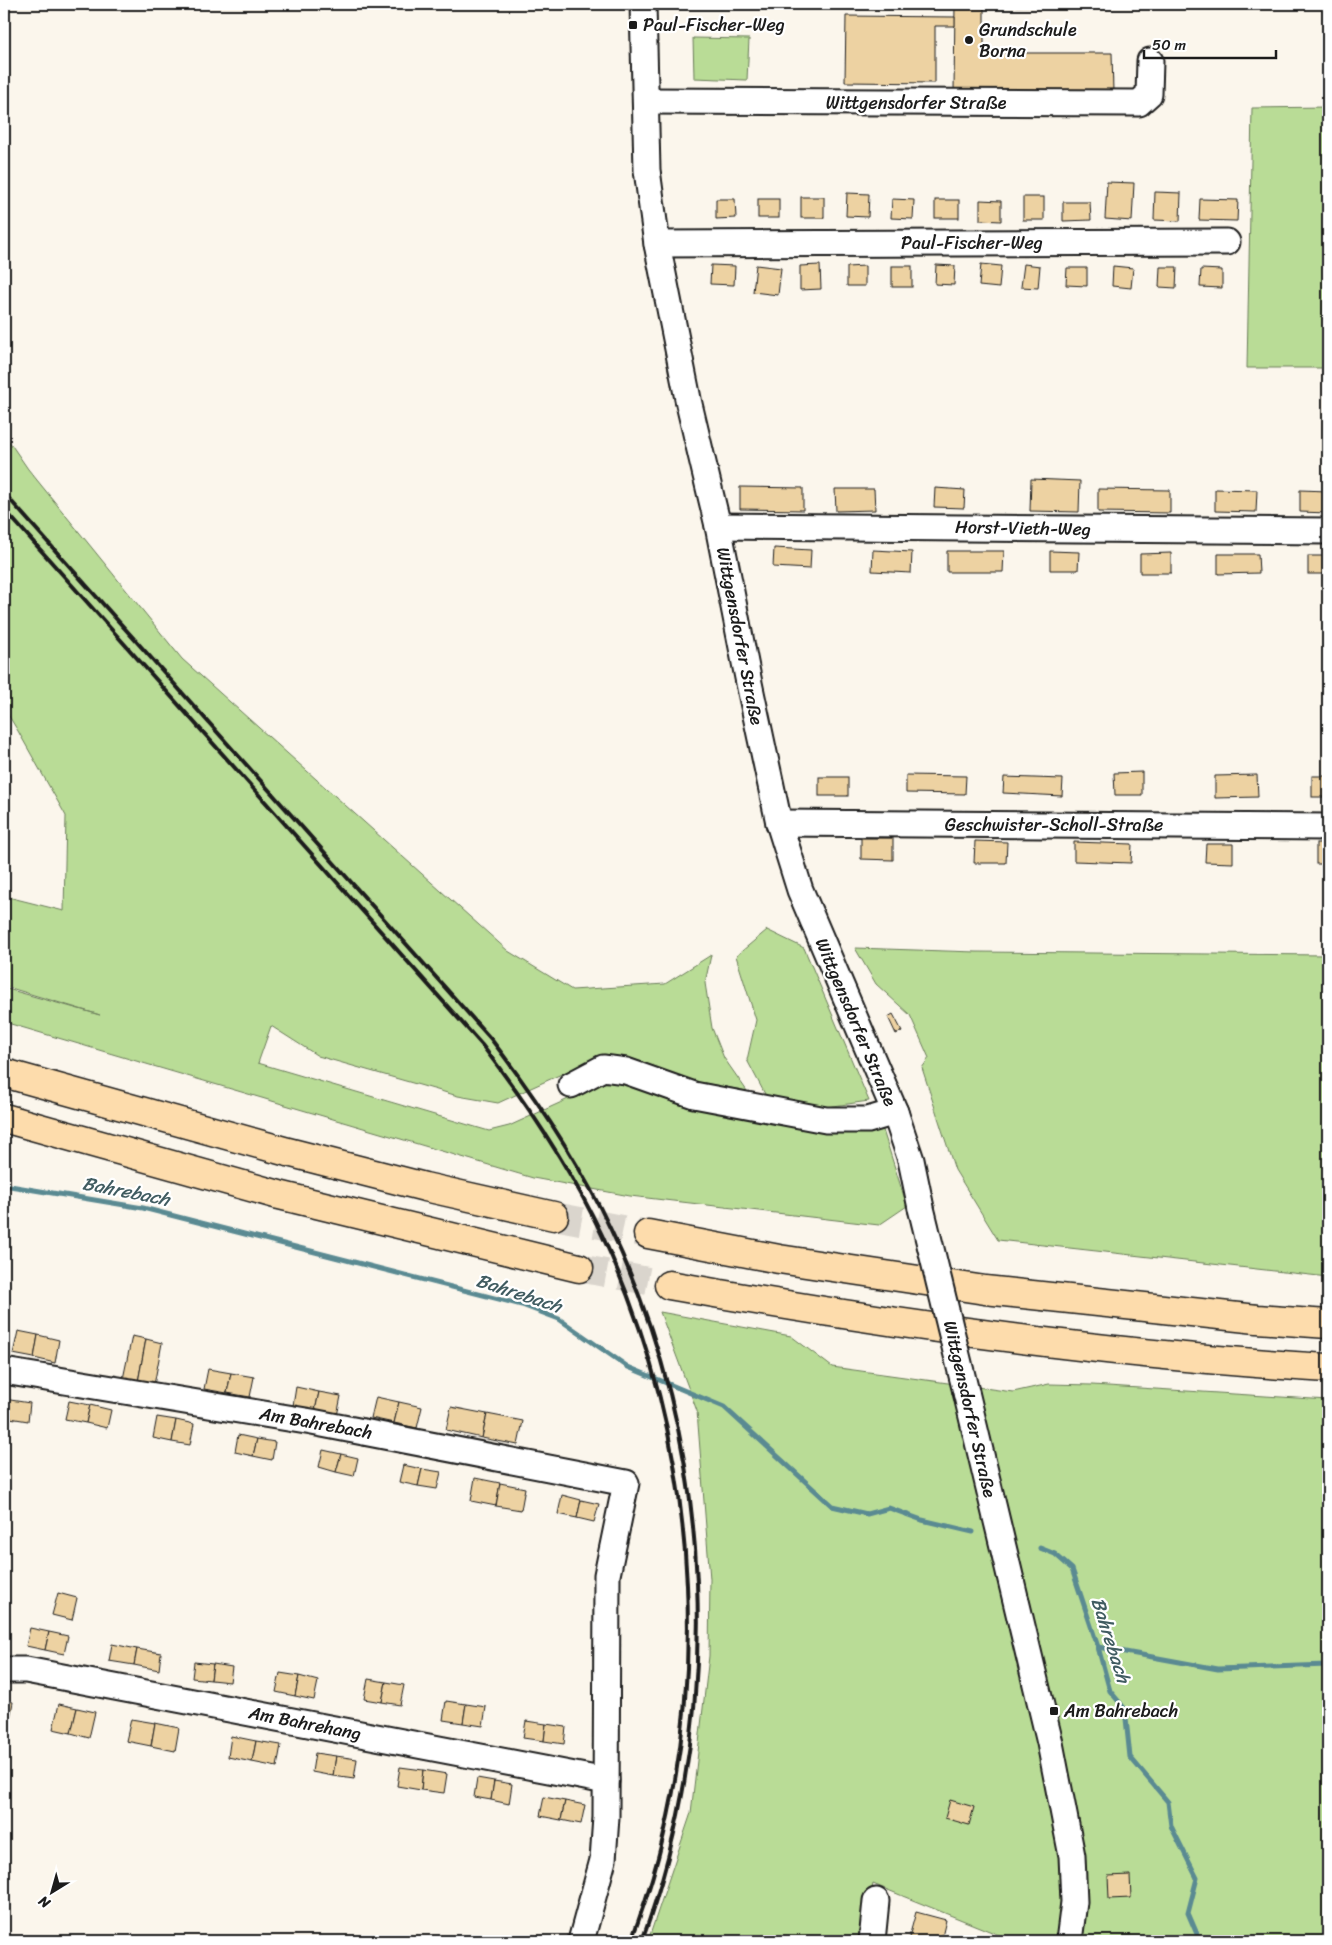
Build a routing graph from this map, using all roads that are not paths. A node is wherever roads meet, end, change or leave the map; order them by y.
1 (643, 4) edge
2 (1150, 62) dead end
3 (646, 101) junction
4 (1228, 242) dead end
5 (657, 244) junction
6 (718, 526) junction
7 (1328, 532) edge
8 (779, 823) junction
9 (1328, 827) edge
10 (4, 1073) edge
11 (571, 1085) dead end
12 (895, 1112) junction
13 (4, 1118) edge
14 (554, 1216) tunnel mouth
15 (648, 1234) tunnel mouth
16 (579, 1268) tunnel mouth
17 (668, 1285) tunnel mouth
18 (1328, 1324) edge
19 (1328, 1368) edge
20 (4, 1371) edge
21 (4, 1670) edge
22 (606, 1781) junction
23 (876, 1901) dead end
24 (581, 1941) edge
25 (872, 1941) edge
26 (1070, 1941) edge

1 - 3 street, Wittgensdorfer Straße
2 - 3 street, Wittgensdorfer Straße
3 - 5 street, Wittgensdorfer Straße
4 - 5 street, Paul-Fischer-Weg
5 - 6 street, Wittgensdorfer Straße
6 - 7 street, Horst-Vieth-Weg
6 - 8 street, Wittgensdorfer Straße
8 - 9 street, Geschwister-Scholl-Straße
8 - 12 street, Wittgensdorfer Straße
10 - 14 highway
11 - 12 street
12 - 26 street, Wittgensdorfer Straße, bridge
13 - 16 highway
15 - 18 highway
17 - 19 highway
20 - 22 street, Am Bahrebach
21 - 22 street, Am Bahrehang
22 - 24 street
23 - 25 street

